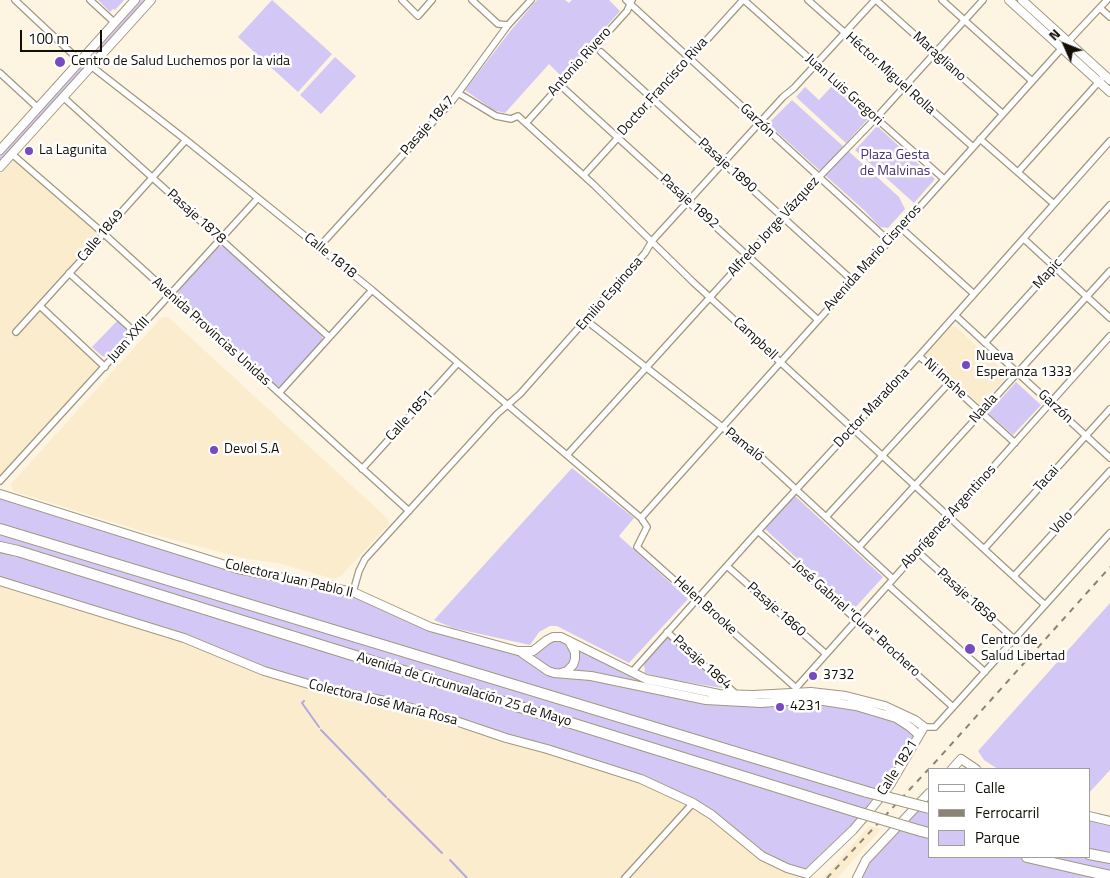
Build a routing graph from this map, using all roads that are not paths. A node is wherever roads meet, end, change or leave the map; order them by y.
1 (15, 0) edge
2 (90, 0) edge
3 (135, 0) edge
4 (151, 0) edge
5 (402, 0) edge
6 (432, 0) edge
7 (472, 0) edge
8 (744, 0) edge
9 (808, 0) edge
10 (875, 0) edge
11 (942, 0) edge
12 (983, 0) edge
13 (1009, 0) edge
14 (1022, 0) edge
15 (1107, 0) edge
16 (530, 1) edge
17 (629, 1) edge
18 (1100, 8) junction
19 (1110, 17) edge
20 (965, 21) junction
21 (115, 23) junction
22 (508, 25) junction
23 (844, 33) junction
24 (1065, 45) junction
25 (601, 52) dead end
26 (935, 53) junction
27 (690, 59) junction
28 (80, 61) junction
29 (816, 64) junction
30 (92, 66) junction
31 (0, 73) edge
32 (1107, 78) edge
33 (1032, 81) junction
34 (1099, 82) junction
35 (560, 84) junction
36 (905, 87) junction
37 (1110, 92) edge
38 (458, 93) junction
39 (63, 97) junction
40 (653, 99) junction
41 (38, 108) junction
42 (1003, 114) junction
43 (876, 118) junction
44 (759, 122) junction
45 (526, 123) junction
46 (618, 137) junction
47 (980, 139) junction
48 (186, 140) junction
49 (1110, 142) edge
50 (1, 146) edge
51 (973, 147) junction
52 (12, 154) junction
53 (723, 162) junction
54 (0, 167) edge
55 (1018, 172) junction
56 (584, 175) junction
57 (819, 177) junction
58 (152, 178) junction
59 (944, 179) junction
60 (258, 198) junction
61 (688, 201) junction
62 (1054, 204) junction
63 (1110, 205) edge
64 (783, 217) junction
65 (901, 228) junction
66 (103, 233) junction
67 (1024, 239) junction
68 (220, 240) junction
69 (652, 241) junction
70 (889, 241) junction
71 (319, 248) junction
72 (748, 256) junction
73 (1054, 266) junction
74 (1110, 271) edge
75 (69, 273) junction
76 (853, 281) junction
77 (372, 290) junction
78 (170, 294) junction
79 (974, 294) junction
80 (1087, 296) junction
81 (710, 297) junction
82 (40, 306) junction
83 (956, 316) junction
84 (1110, 318) edge
85 (818, 320) junction
86 (586, 321) junction
87 (16, 332) dead end
88 (136, 333) junction
89 (1110, 336) edge
90 (329, 337) junction
91 (985, 343) junction
92 (919, 356) junction
93 (781, 362) junction
94 (458, 363) junction
95 (105, 367) junction
96 (646, 368) junction
97 (1017, 373) junction
98 (949, 383) junction
99 (278, 393) junction
100 (1050, 403) junction
101 (508, 405) junction
102 (1110, 409) edge
103 (981, 412) junction
104 (722, 427) junction
105 (852, 429) junction
106 (1086, 436) junction
107 (1015, 442) junction
108 (567, 455) junction
109 (883, 455) junction
110 (1110, 458) edge
111 (362, 469) junction
112 (1110, 471) edge
113 (0, 481) edge
114 (915, 485) junction
115 (796, 490) junction
116 (0, 494) edge
117 (409, 511) junction
118 (949, 516) junction
119 (641, 518) junction
120 (826, 518) junction
121 (2, 529) edge
122 (758, 531) junction
123 (1110, 533) edge
124 (0, 547) edge
125 (858, 547) junction
126 (984, 548) junction
127 (918, 552) junction
128 (727, 566) junction
129 (1014, 576) junction
130 (893, 579) junction
131 (0, 582) edge
132 (888, 585) junction
133 (353, 592) junction
134 (697, 599) junction
135 (1045, 605) junction
136 (857, 620) junction
137 (667, 632) junction
138 (1014, 639) junction
139 (568, 640) junction
140 (542, 645) junction
141 (518, 651) junction
142 (826, 654) junction
143 (543, 667) junction
144 (632, 672) junction
145 (985, 672) junction
146 (561, 673) junction
147 (794, 694) junction
148 (736, 695) junction
149 (953, 707) junction
150 (924, 728) junction
151 (919, 735) junction
152 (953, 768) edge
153 (974, 768) edge
154 (928, 793) edge
155 (692, 803) junction
156 (928, 808) edge
157 (1090, 816) edge
158 (1110, 821) edge
159 (925, 832) edge
160 (1090, 854) edge
161 (1031, 858) edge
162 (1110, 858) edge
163 (807, 874) joint
164 (1110, 876) edge
165 (625, 878) edge
166 (857, 878) edge

1 - 28 street, Calle 1818
2 - 21 street
3 - 21 main road
4 - 30 main road
5 - 6 street
7 - 22 street
8 - 27 street, Doctor Francisco Riva
8 - 29 street, Juan Luis Gregori
9 - 23 street, Héctor Miguel Rolla
10 - 23 street, Emilio Espinosa
10 - 26 street, Maragliano
11 - 20 street
12 - 20 street, Alfredo Jorge Vázquez
13 - 24 main road
14 - 24 main road
15 - 18 street, Avenida Mario Cisneros
16 - 22 street, Pasaje 1847
17 - 27 street, Garzón
17 - 35 street, Antonio Rivero
18 - 19 street
18 - 24 street, Avenida Mario Cisneros
20 - 26 street, Alfredo Jorge Vázquez
20 - 33 street
21 - 28 main road
22 - 38 street, Pasaje 1847
23 - 29 street, Emilio Espinosa
23 - 36 street, Héctor Miguel Rolla
24 - 32 main road
24 - 33 street, Avenida Mario Cisneros
24 - 34 main road
25 - 40 street, Pasaje 1890
26 - 36 street, Alfredo Jorge Vázquez
26 - 42 street, Maragliano
27 - 40 street, Doctor Francisco Riva
27 - 44 street, Garzón
28 - 30 street, Calle 1818
28 - 41 main road
29 - 43 street, Juan Luis Gregori
29 - 44 street, Emilio Espinosa
30 - 39 main road
30 - 48 street, Calle 1818
31 - 41 street
32 - 34 street
33 - 42 street, Avenida Mario Cisneros
34 - 37 main road
34 - 55 street
35 - 45 street, Antonio Rivero
35 - 46 street, Pasaje 1892
36 - 43 street, Alfredo Jorge Vázquez
36 - 51 street, Héctor Miguel Rolla
38 - 45 street, Campbell
38 - 71 street, Pasaje 1847
39 - 52 main road
39 - 58 street, Pasaje 1878
40 - 46 street, Doctor Francisco Riva
40 - 53 street, Pasaje 1890
41 - 50 main road
42 - 47 street, Avenida Mario Cisneros
43 - 57 street, Alfredo Jorge Vázquez
43 - 59 street, Juan Luis Gregori
44 - 53 street, Emilio Espinosa
44 - 57 street, Garzón
45 - 56 street, Campbell
46 - 56 street, Doctor Francisco Riva
46 - 61 street, Pasaje 1892
47 - 51 street, Avenida Mario Cisneros
47 - 55 street
48 - 58 street, Calle 1849
48 - 60 street, Calle 1818
49 - 62 street, Doctor Maradona
50 - 52 main road, Avenida Provincias Unidas
51 - 59 street, Avenida Mario Cisneros
52 - 54 main road
52 - 66 street, Avenida Provincias Unidas
53 - 61 street, Emilio Espinosa
53 - 64 street, Pasaje 1890
55 - 62 street
56 - 69 street, Campbell
57 - 64 street, Alfredo Jorge Vázquez
57 - 70 street, Garzón
58 - 66 street, Calle 1849
58 - 68 street, Pasaje 1878
59 - 65 street, Avenida Mario Cisneros
60 - 68 street, Juan XXIII
60 - 71 street, Calle 1818
61 - 69 street, Emilio Espinosa
61 - 72 street, Pasaje 1892
62 - 67 street, Doctor Maradona
63 - 73 street, Mapic
64 - 72 street, Alfredo Jorge Vázquez
64 - 76 street, Pasaje 1890
65 - 70 street, Avenida Mario Cisneros
65 - 79 street
66 - 75 street, Calle 1849
66 - 78 street, Avenida Provincias Unidas
67 - 73 street
67 - 79 street, Doctor Maradona
68 - 78 street, Juan XXIII
68 - 90 street, Pasaje 1878
69 - 81 street, Campbell
69 - 86 street, Emilio Espinosa
70 - 76 street, Avenida Mario Cisneros
71 - 77 street, Calle 1818
72 - 81 street, Alfredo Jorge Vázquez
72 - 85 street, Pasaje 1892
73 - 80 street
73 - 91 street, Mapic
74 - 80 street, Naala
75 - 82 street, Calle 1849
75 - 88 street
76 - 85 street, Avenida Mario Cisneros
77 - 90 street
77 - 94 street, Calle 1818
78 - 88 street, Juan XXIII
78 - 99 street, Avenida Provincias Unidas
79 - 83 street, Doctor Maradona
80 - 84 street
80 - 97 street, Naala
81 - 93 street, Campbell
81 - 96 street, Alfredo Jorge Vázquez
82 - 87 street, Calle 1849
82 - 95 street
83 - 91 street, Garzón
83 - 92 street, Doctor Maradona
85 - 93 street, Avenida Mario Cisneros
86 - 96 street, Pamaló
86 - 101 street, Emilio Espinosa
88 - 95 street, Juan XXIII
89 - 100 street, Aborígenes Argentinos
90 - 99 street
91 - 97 street, Garzón
92 - 98 street, Ni Imshe
92 - 105 street, Doctor Maradona
93 - 104 street, Avenida Mario Cisneros
93 - 105 street, Campbell
94 - 101 street, Calle 1818
94 - 111 street, Calle 1851
95 - 113 street, Juan XXIII
96 - 104 street, Pamaló
96 - 108 street, Alfredo Jorge Vázquez
97 - 100 street, Garzón
97 - 103 street, Naala
98 - 103 street, Ni Imshe
98 - 109 street
99 - 111 street, Avenida Provincias Unidas
100 - 106 street, Garzón
100 - 107 street, Aborígenes Argentinos
101 - 108 street, Calle 1818
101 - 117 street, Emilio Espinosa
102 - 106 street, Tacai
103 - 107 street, Ni Imshe
103 - 114 street, Naala
104 - 115 street, Pamaló
104 - 119 street, Avenida Mario Cisneros
105 - 109 street, Campbell
105 - 115 street, Doctor Maradona
106 - 110 street, Garzón
106 - 126 street, Tacai
107 - 118 street, Aborígenes Argentinos
108 - 119 street, Calle 1818
109 - 114 street, Campbell
109 - 120 street
111 - 117 street, Avenida Provincias Unidas
112 - 129 street, Volo
114 - 118 street, Campbell
114 - 125 street, Naala
115 - 120 street, Pamaló
115 - 122 street, Doctor Maradona
116 - 133 main road, Colectora Juan Pablo II
117 - 133 street, Emilio Espinosa
118 - 126 street, Campbell
118 - 127 street, Aborígenes Argentinos
119 - 134 street, Helen Brooke
120 - 125 street, Pamaló
121 - 156 highway, Avenida de Circunvalación 25 de Mayo, bridge
122 - 128 street, Doctor Maradona
122 - 136 street, José Gabriel "Cura" Brochero
123 - 135 street, Calle 1821
124 - 159 highway, Avenida de Circunvalación 25 de Mayo, bridge
125 - 130 street, Pamaló
126 - 129 street, Campbell
127 - 130 street, Aborígenes Argentinos
127 - 138 street, Pasaje 1858
128 - 134 street, Doctor Maradona
128 - 142 street, Pasaje 1860
129 - 135 street, Campbell
130 - 132 street, Aborígenes Argentinos
131 - 155 main road, Colectora José María Rosa
132 - 136 street, Aborígenes Argentinos
132 - 145 street
133 - 141 main road, Colectora Juan Pablo II
134 - 137 street, Doctor Maradona
134 - 147 street, Helen Brooke
135 - 138 street, Calle 1821
136 - 142 street, Aborígenes Argentinos
136 - 149 street, José Gabriel "Cura" Brochero
137 - 144 street, Doctor Maradona
137 - 148 street, Pasaje 1864
138 - 145 street, Calle 1821
139 - 140 main road, Colectora Juan Pablo II
139 - 144 main road, Colectora Juan Pablo II
139 - 146 main road
140 - 141 main road, Colectora Juan Pablo II
140 - 143 main road
141 - 143 main road, Colectora Juan Pablo II
142 - 147 street, Aborígenes Argentinos
143 - 146 main road, Colectora Juan Pablo II
144 - 148 main road, Colectora Juan Pablo II
145 - 149 street, Calle 1821
146 - 147 main road, Colectora Juan Pablo II
147 - 148 main road, Colectora Juan Pablo II
147 - 150 main road, Colectora Juan Pablo II
147 - 151 main road, Colectora Juan Pablo II
149 - 150 street, Calle 1821
150 - 151 main road, Calle 1821
151 - 163 main road, Calle 1821
152 - 153 main road
154 - 166 main road
155 - 163 main road, Colectora José María Rosa
155 - 165 street
157 - 158 main road
160 - 162 highway
161 - 164 highway

